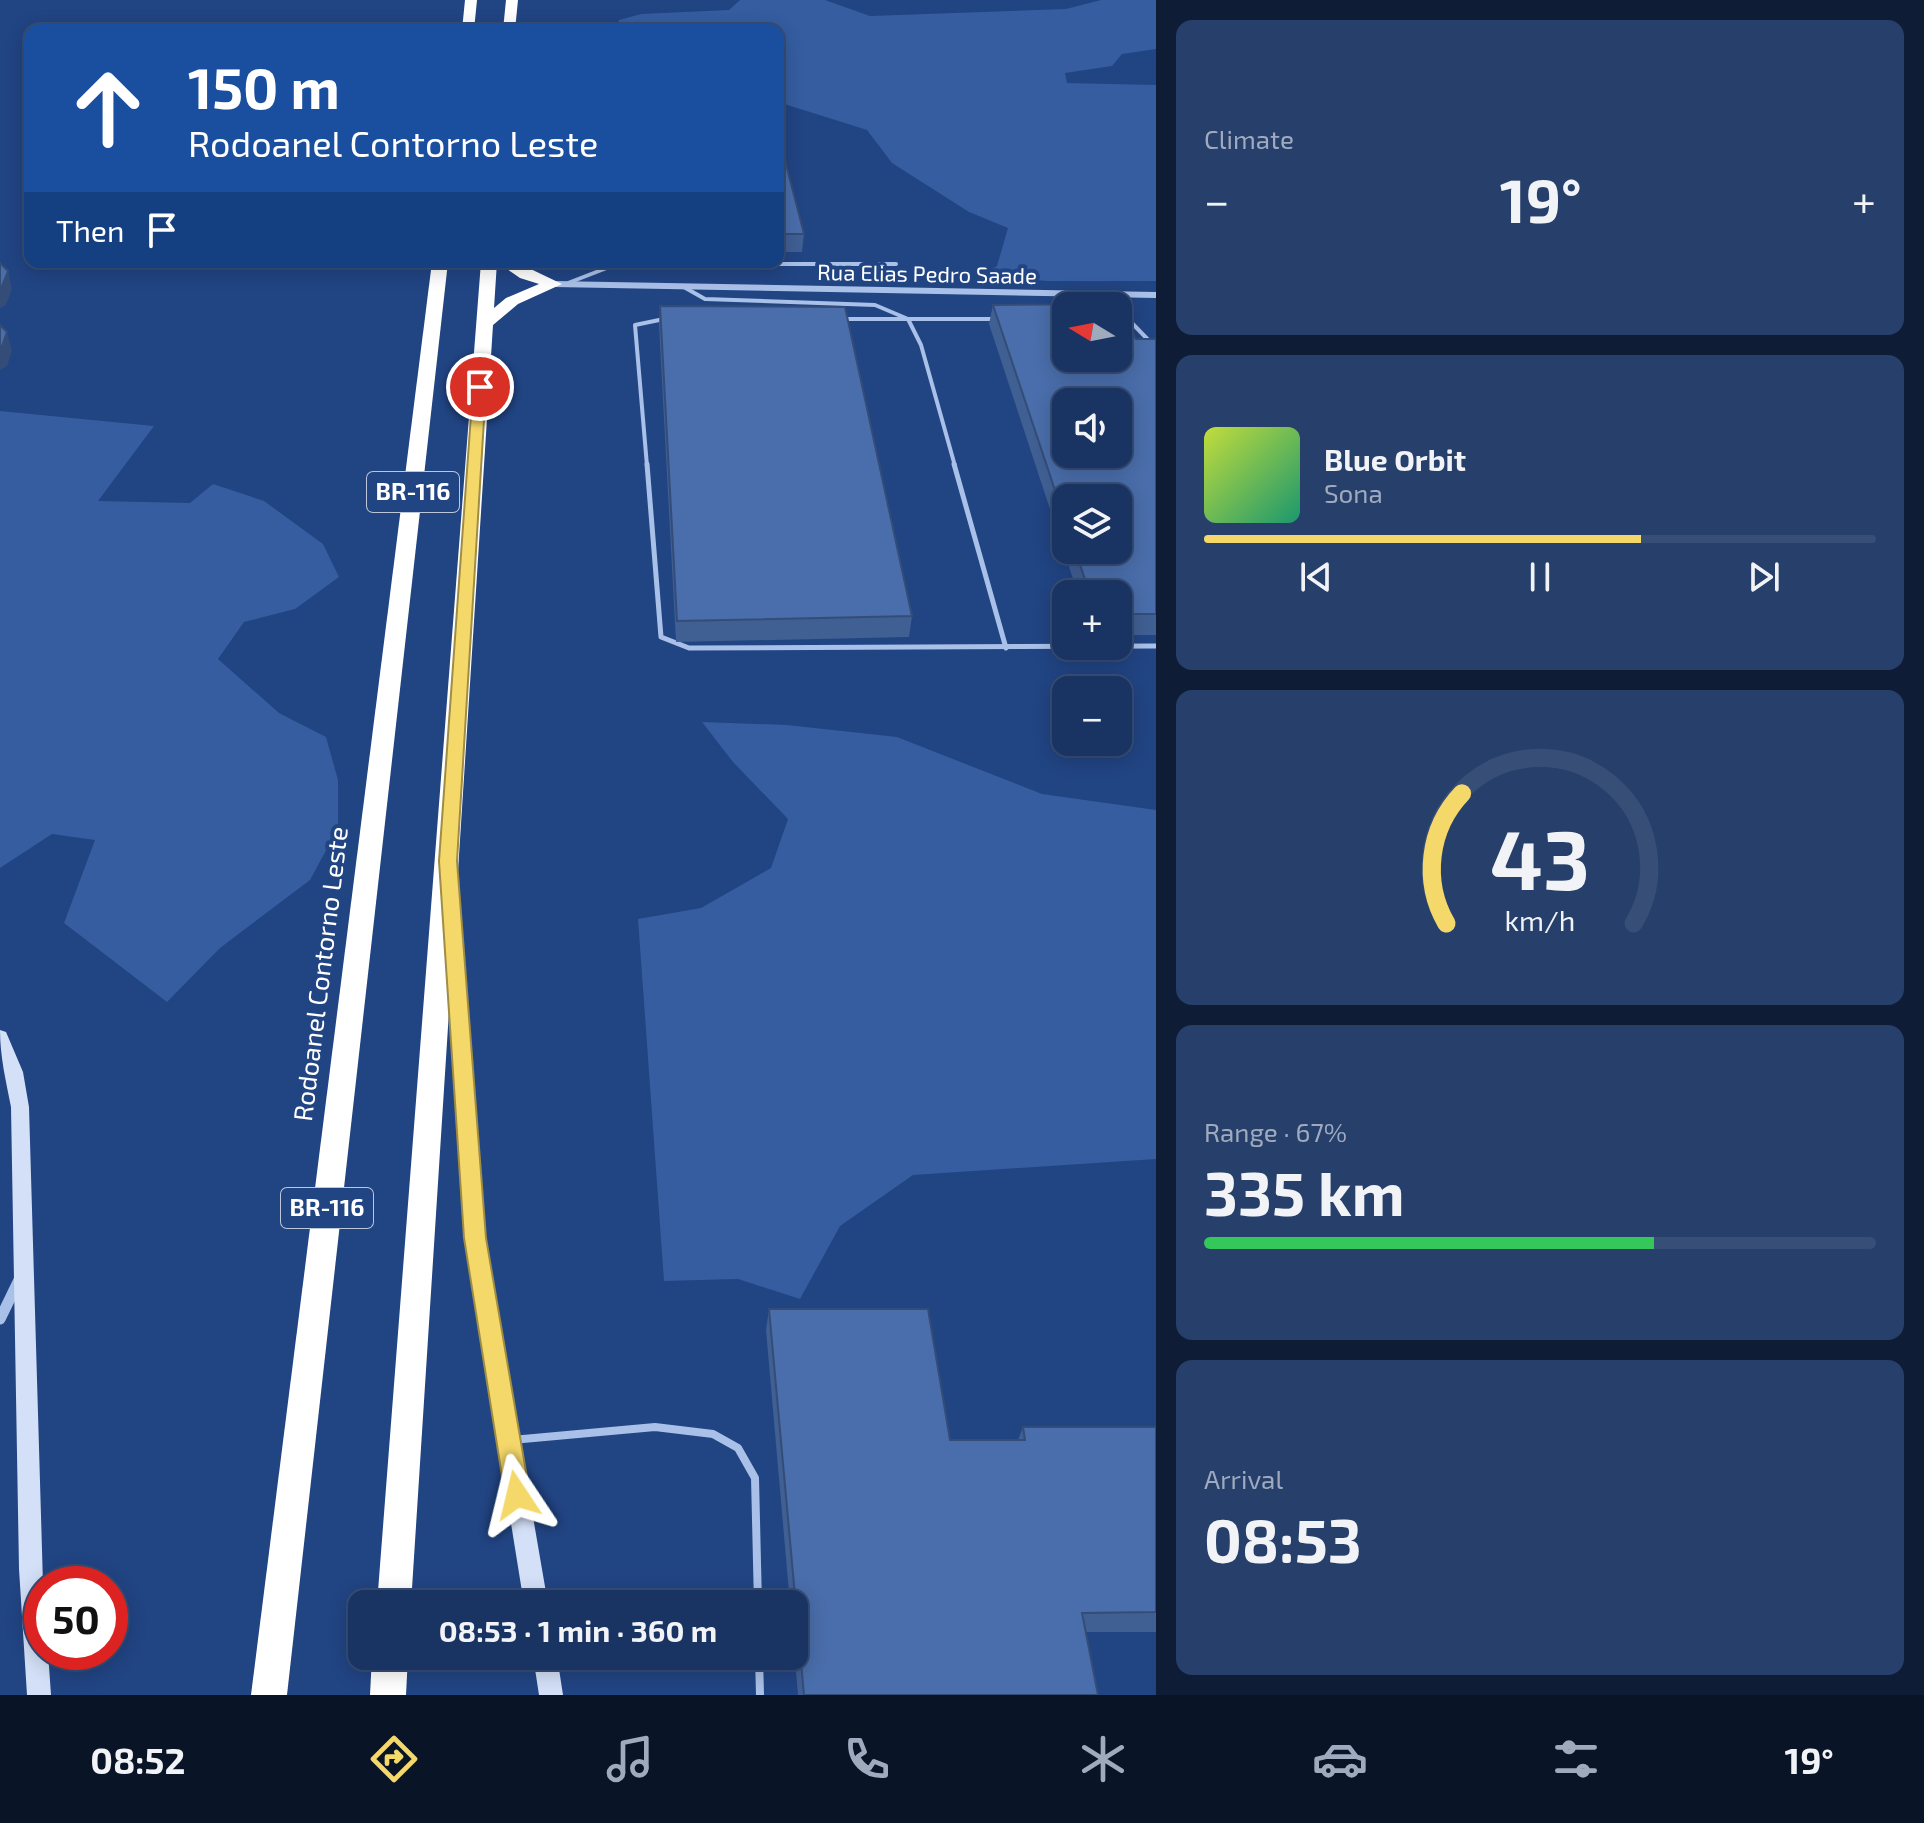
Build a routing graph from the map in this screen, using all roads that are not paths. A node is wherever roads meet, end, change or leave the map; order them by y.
1 (471, 0) edge
2 (512, 0) edge
3 (469, 24) edge
4 (510, 24) edge
5 (784, 264) edge
6 (896, 264) dead end
7 (439, 268) edge
8 (489, 268) edge
9 (515, 268) edge
10 (606, 268) edge
11 (560, 284) junction
12 (682, 286) junction
13 (1156, 295) edge
14 (676, 319) edge
15 (831, 319) edge
16 (908, 319) junction
17 (1003, 319) edge
18 (1132, 323) edge
19 (484, 324) junction
20 (1156, 348) edge
21 (1156, 646) edge
22 (1006, 648) junction
23 (448, 861) junction
24 (0, 1037) edge
25 (21, 1276) junction
26 (0, 1319) edge
27 (508, 1441) junction
28 (395, 1590) edge
29 (534, 1590) edge
30 (758, 1590) edge
31 (389, 1670) edge
32 (547, 1670) edge
33 (759, 1670) edge
34 (39, 1695) edge
35 (269, 1695) edge
36 (388, 1695) edge
37 (551, 1695) edge
38 (760, 1695) edge

1 - 3 highway
2 - 4 highway
5 - 6 lane
7 - 35 highway, Rodoanel Contorno Leste / BR-116
8 - 19 highway, BR-116
9 - 11 highway
10 - 11 lane
11 - 12 street, Rua Elias Pedro Saade
11 - 19 highway
12 - 13 street, Rua Elias Pedro Saade
12 - 16 lane
14 - 22 lane
15 - 16 lane
16 - 17 lane
16 - 22 lane
18 - 20 lane
19 - 23 highway, BR-116
21 - 22 lane
23 - 27 main road
23 - 28 highway, BR-116
24 - 25 main road
25 - 26 street
25 - 34 main road
27 - 29 main road
27 - 30 lane
31 - 36 highway
32 - 37 main road
33 - 38 lane

